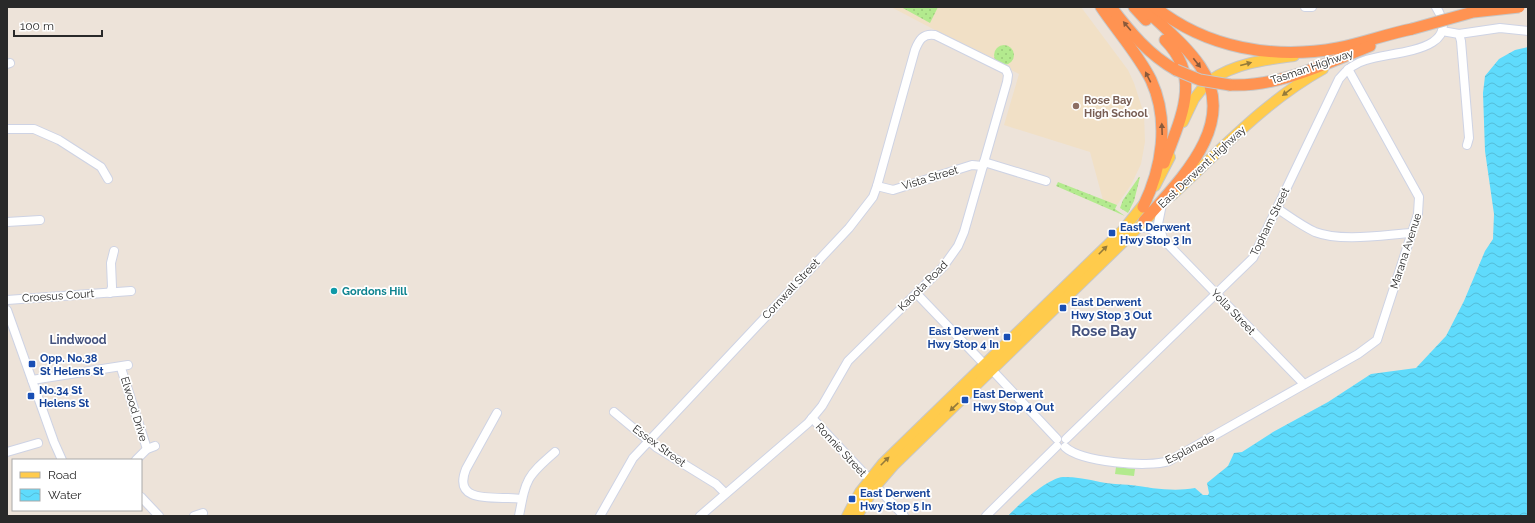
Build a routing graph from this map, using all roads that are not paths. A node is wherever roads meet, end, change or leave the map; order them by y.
1 (1100, 7) edge
2 (1111, 7) edge
3 (1134, 7) edge
4 (1143, 7) edge
5 (1155, 7) edge
6 (1164, 7) edge
7 (1520, 7) edge
8 (1437, 8) edge
9 (1412, 29) junction
10 (1442, 31) junction
11 (1528, 31) edge
12 (928, 34) joint
13 (1459, 34) junction
14 (1334, 49) junction
15 (1344, 57) junction
16 (1348, 69) junction
17 (7, 129) edge
18 (1467, 146) dead end
19 (983, 164) junction
20 (108, 179) dead end
21 (1046, 181) dead end
22 (1156, 184) junction
23 (877, 186) junction
24 (1162, 204) junction
25 (1143, 207) junction
26 (1278, 209) junction
27 (40, 220) dead end
28 (1144, 221) junction
29 (7, 222) edge
30 (1133, 231) junction
31 (1411, 233) junction
32 (1163, 239) junction
33 (114, 251) dead end
34 (131, 291) dead end
35 (110, 293) junction
36 (917, 294) junction
37 (1216, 294) junction
38 (7, 300) edge
39 (7, 310) edge
40 (988, 367) junction
41 (32, 380) junction
42 (1304, 384) junction
43 (614, 412) dead end
44 (497, 413) dead end
45 (812, 418) junction
46 (649, 440) junction
47 (38, 443) dead end
48 (1062, 443) junction
49 (7, 452) edge
50 (555, 452) dead end
51 (62, 459) edge
52 (137, 459) edge
53 (872, 483) junction
54 (725, 493) junction
55 (142, 498) edge
56 (521, 499) junction
57 (203, 512) dead end
58 (159, 516) edge
59 (194, 516) edge
60 (519, 516) edge
61 (600, 516) edge
62 (700, 516) edge
63 (847, 516) edge
64 (857, 516) edge
65 (904, 516) edge
66 (986, 516) edge

25 -> 1 highway
15 -> 2 highway, Tasman Highway, bridge
3 - 22 highway
4 -> 28 highway
5 - 14 highway, Tasman Highway
6 - 9 highway
7 - 9 highway, Tasman Highway, bridge
8 - 10 street
9 - 14 highway, Tasman Highway
9 - 15 highway, Tasman Highway
10 - 13 street
10 - 16 street, Topham Street
11 - 13 street
12 - 19 street, Kaoota Road
12 - 23 street, Cornwall Street
13 - 18 street
22 -> 14 main road, East Derwent Highway
15 -> 24 main road, East Derwent Highway
16 - 26 street, Topham Street
16 - 31 street, Marana Avenue
17 - 20 street
19 - 21 street
19 - 23 street, Vista Street
19 - 36 street, Kaoota Road
22 - 25 main road, East Derwent Highway
23 - 46 street, Cornwall Street
24 - 28 main road, East Derwent Highway
24 - 32 street
40 -> 25 main road, East Derwent Highway
26 - 31 street
26 - 37 street, Topham Street
27 - 29 street
28 - 30 main road, East Derwent Highway
30 - 32 street, Yolla Street
30 - 40 main road, East Derwent Highway
31 - 42 street, Marana Avenue
32 - 37 street, Yolla Street
33 - 35 street, Croesus Court
34 - 35 street, Croesus Court
35 - 38 street, Croesus Court
36 - 40 street
36 - 45 street, Kaoota Road
37 - 42 street, Yolla Street
37 - 48 street, Topham Street
39 - 41 street
40 - 48 street
40 - 53 main road, East Derwent Highway
41 - 51 street
41 - 52 street, Elwood Drive
42 - 48 street, Esplanade
43 - 46 street, Essex Street
44 - 56 street
45 - 53 street, Ronnie Street
45 - 54 street, Kaoota Road
46 - 54 street, Essex Street
46 - 61 street, Cornwall Street
47 - 49 street
48 - 66 street
50 - 56 street
53 - 63 main road, East Derwent Highway
53 - 64 main road, East Derwent Highway
53 - 65 street, Ronnie Street
54 - 62 street, Kaoota Road
55 - 58 street
56 - 60 street
57 - 59 street

